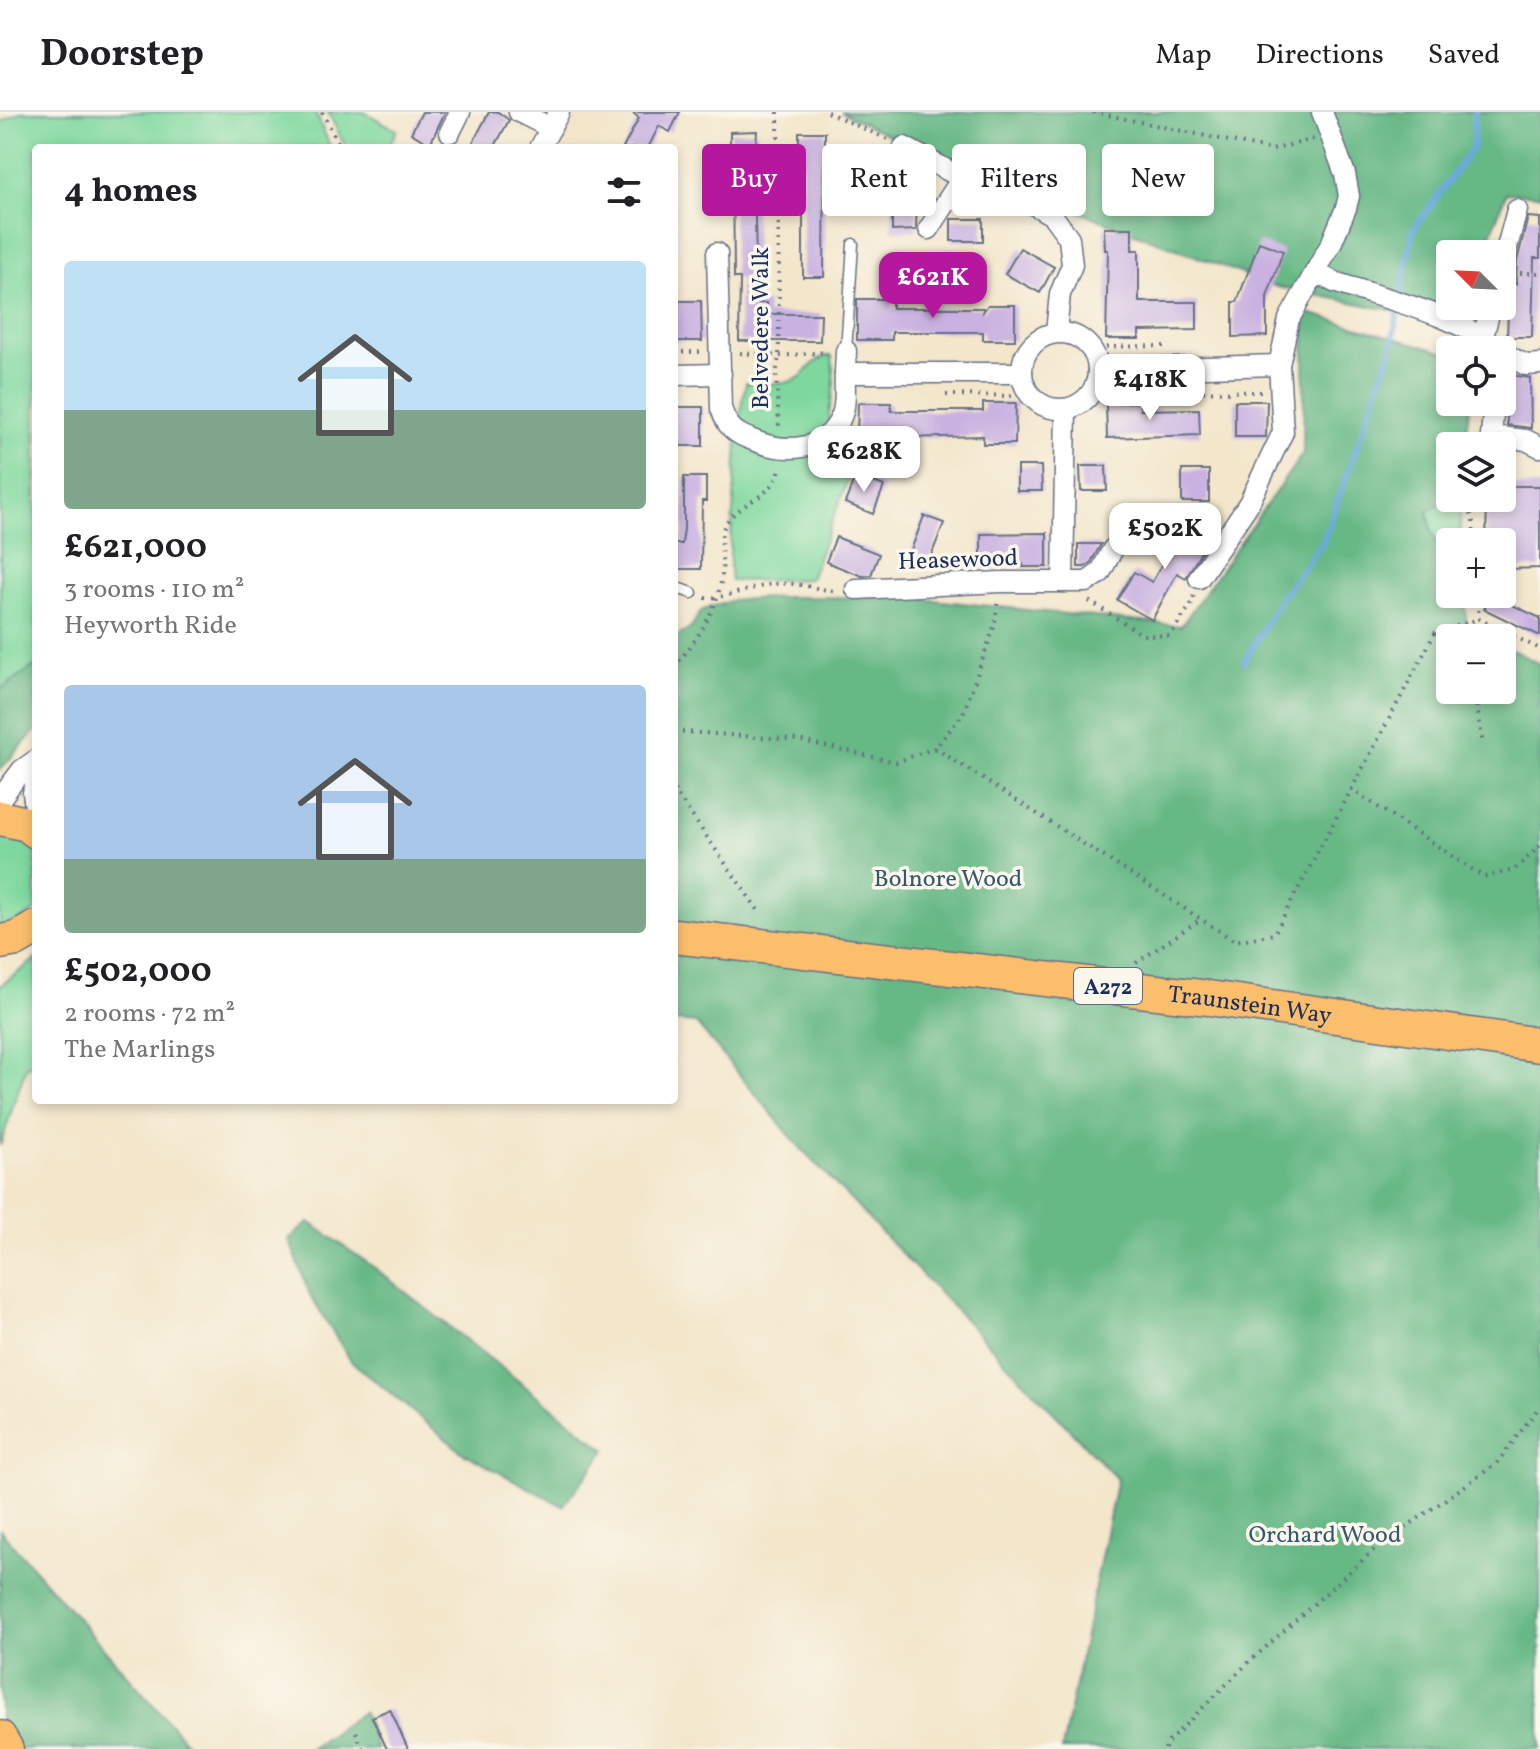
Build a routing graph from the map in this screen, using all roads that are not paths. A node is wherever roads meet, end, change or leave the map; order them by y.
1 (460, 112) edge
2 (519, 112) edge
3 (1322, 112) edge
4 (555, 120) edge
5 (450, 132) dead end
6 (542, 144) edge
7 (952, 193) edge
8 (1517, 210) dead end
9 (1053, 216) edge
10 (929, 229) dead end
11 (1509, 240) edge
12 (853, 244) dead end
13 (717, 253) dead end
14 (1315, 272) junction
15 (1056, 332) junction
16 (1476, 336) edge
17 (846, 351) joint
18 (1516, 360) edge
19 (1540, 364) edge
20 (1279, 365) junction
21 (1098, 370) junction
22 (845, 373) junction
23 (1022, 373) junction
24 (721, 374) junction
25 (678, 375) edge
26 (1066, 409) junction
27 (1493, 416) edge
28 (1540, 447) edge
29 (1113, 549) dead end
30 (1199, 578) road end
31 (1063, 582) junction
32 (678, 588) edge
33 (856, 589) road end
34 (692, 593) dead end
35 (32, 763) edge
36 (0, 799) edge
37 (0, 818) edge
38 (32, 828) edge
39 (678, 936) edge
40 (1540, 1045) edge
41 (0, 1737) edge
42 (7, 1749) edge

1 - 5 street
2 - 4 street
3 - 14 street
4 - 6 street
7 - 10 street
8 - 11 street
9 - 15 street
12 - 17 lane
13 - 24 street
14 - 16 street
14 - 20 street
15 - 21 street
15 - 23 street
17 - 22 street
18 - 19 street
20 - 21 street
20 - 30 street
21 - 26 street
22 - 23 street
22 - 24 street
23 - 26 street
24 - 25 street
26 - 31 street
27 - 28 street
29 - 31 street, Heasewood
31 - 33 street, Heasewood
32 - 34 lane
35 - 36 street
37 - 38 highway
39 - 40 highway, Traunstein Way / A272
41 - 42 main road

